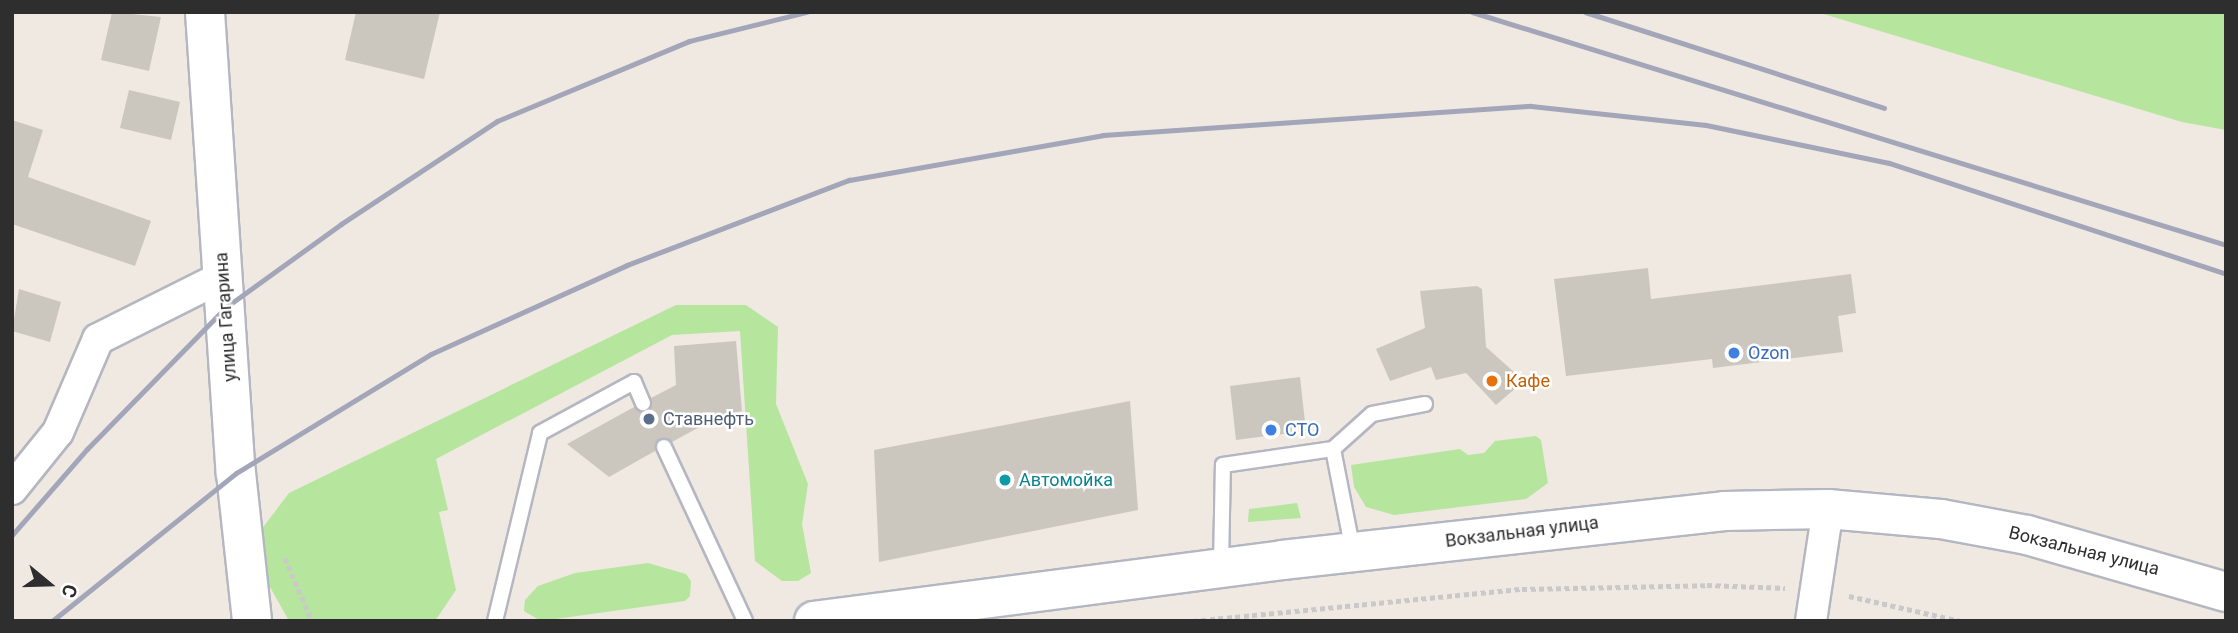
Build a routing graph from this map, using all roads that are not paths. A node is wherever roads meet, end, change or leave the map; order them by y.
1 (205, 12) edge
2 (224, 276) junction
3 (643, 403) dead end
4 (1425, 404) dead end
5 (664, 446) dead end
6 (1333, 449) junction
7 (12, 489) edge
8 (1828, 509) junction
9 (1353, 552) junction
10 (1221, 569) junction
11 (2226, 592) edge
12 (253, 621) edge
13 (495, 621) edge
14 (745, 621) edge
15 (814, 621) edge
16 (1811, 621) edge

1 - 2 main road, улица Гагарина
2 - 7 street
2 - 12 main road, улица Гагарина
3 - 13 lane
4 - 6 lane
5 - 14 lane
6 - 9 lane
6 - 10 lane
8 - 9 main road, Вокзальная улица
8 - 11 main road, Вокзальная улица
8 - 16 street
9 - 10 main road, Вокзальная улица
10 - 15 main road, Вокзальная улица

